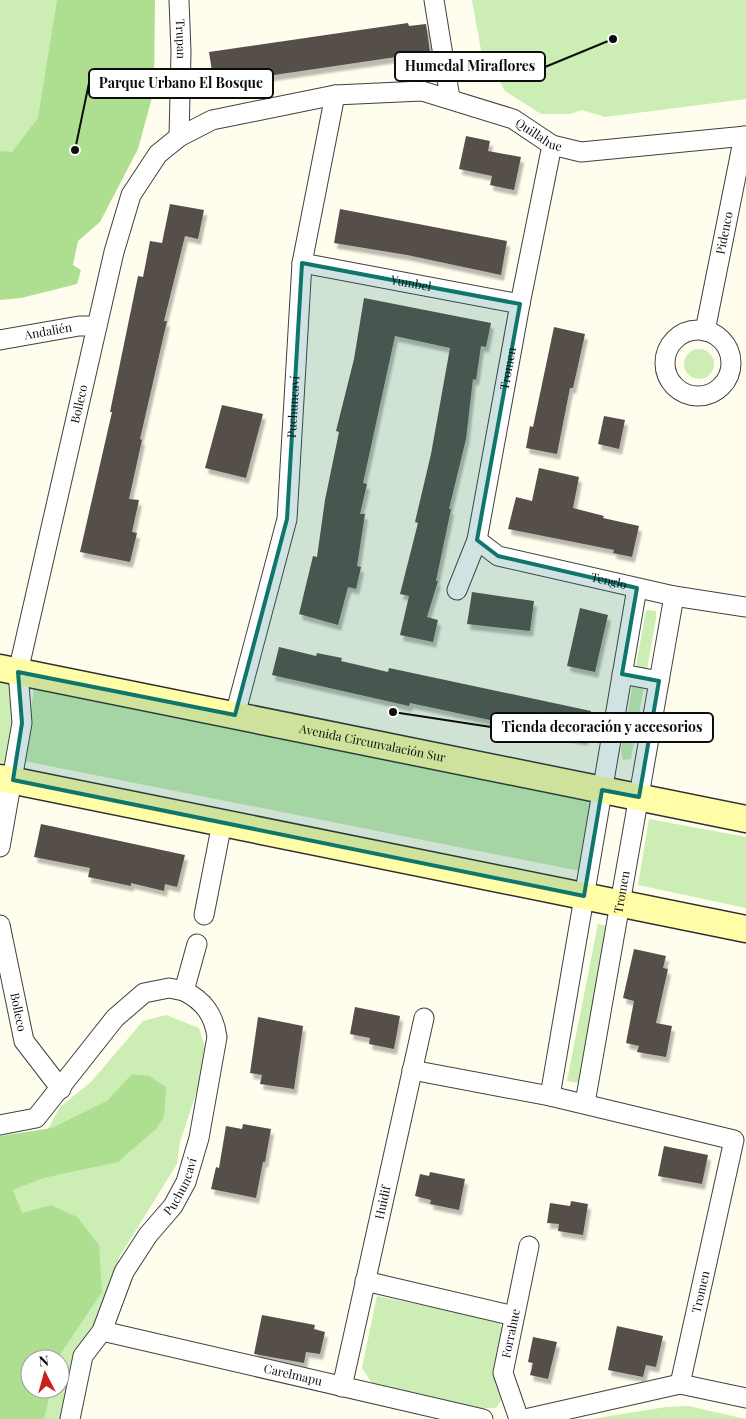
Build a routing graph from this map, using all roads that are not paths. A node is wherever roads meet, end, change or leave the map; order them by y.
1 (179, 0) edge
2 (434, 0) edge
3 (335, 95) junction
4 (450, 98) junction
5 (745, 136) edge
6 (179, 137) junction
7 (552, 146) junction
8 (302, 263) junction
9 (520, 304) junction
10 (98, 326) junction
11 (705, 331) dead end
12 (0, 340) edge
13 (477, 540) junction
14 (637, 588) junction
15 (457, 590) dead end
16 (674, 596) junction
17 (746, 607) edge
18 (9, 670) edge
19 (622, 674) junction
20 (659, 681) junction
21 (235, 715) junction
22 (6, 779) edge
23 (602, 790) junction
24 (639, 797) junction
25 (746, 819) edge
26 (222, 823) junction
27 (0, 847) edge
28 (584, 896) junction
29 (620, 903) junction
30 (204, 915) dead end
31 (0, 925) edge
32 (746, 928) edge
33 (197, 944) dead end
34 (184, 991) junction
35 (424, 1018) dead end
36 (412, 1070) junction
37 (61, 1089) junction
38 (550, 1096) junction
39 (584, 1104) junction
40 (0, 1125) edge
41 (740, 1134) edge
42 (529, 1246) dead end
43 (365, 1281) junction
44 (514, 1316) junction
45 (102, 1331) junction
46 (680, 1384) junction
47 (342, 1387) junction
48 (746, 1398) edge
49 (70, 1419) edge
50 (483, 1419) edge
51 (519, 1419) edge
52 (525, 1419) edge

1 - 6 street, Trupan
2 - 4 street
3 - 4 street, Quillahue
3 - 6 street, Bolleco
3 - 8 street, Puchuncaví
4 - 7 street, Quillahue
5 - 7 street, Quillahue
5 - 11 street, Pidenco
6 - 10 street, Bolleco
7 - 9 street, Tromen
8 - 9 street, Yumbel
8 - 21 street, Puchuncaví
9 - 13 street, Tromen
10 - 12 street, Andalién
10 - 18 street, Bolleco
13 - 14 street, Tenglo
13 - 15 street, Tromen
14 - 16 street, Tenglo
14 - 19 street
16 - 17 street, Tenglo
16 - 20 street, Tromen
18 - 21 main road, Avenida Circunvalación Sur
18 - 22 street, Bolleco
19 - 20 street
19 - 23 street
20 - 24 street, Tromen
21 - 23 main road, Avenida Circunvalación Sur
22 - 26 main road
22 - 27 street, Bolleco
23 - 24 main road, Avenida Circunvalación Sur
23 - 28 street
24 - 25 main road, Avenida Circunvalación Sur
24 - 29 street, Tromen
26 - 28 main road
26 - 30 street
28 - 29 main road
28 - 38 street
29 - 32 main road
29 - 39 street, Tromen
31 - 37 street, Bolleco
33 - 34 street
34 - 37 street
34 - 45 street, Puchuncaví
35 - 36 street, Huidif
36 - 38 street, Tromen
36 - 43 street, Huidif
37 - 40 street
38 - 39 street, Tromen
39 - 41 street, Tromen
41 - 46 street, Tromen
42 - 44 street, Forrahue
43 - 44 street
43 - 47 street, Huidif
44 - 51 street, Forrahue
45 - 47 street, Carelmapu
45 - 49 street, Puchuncaví
46 - 48 street
46 - 52 street
47 - 50 street, Carelmapu

